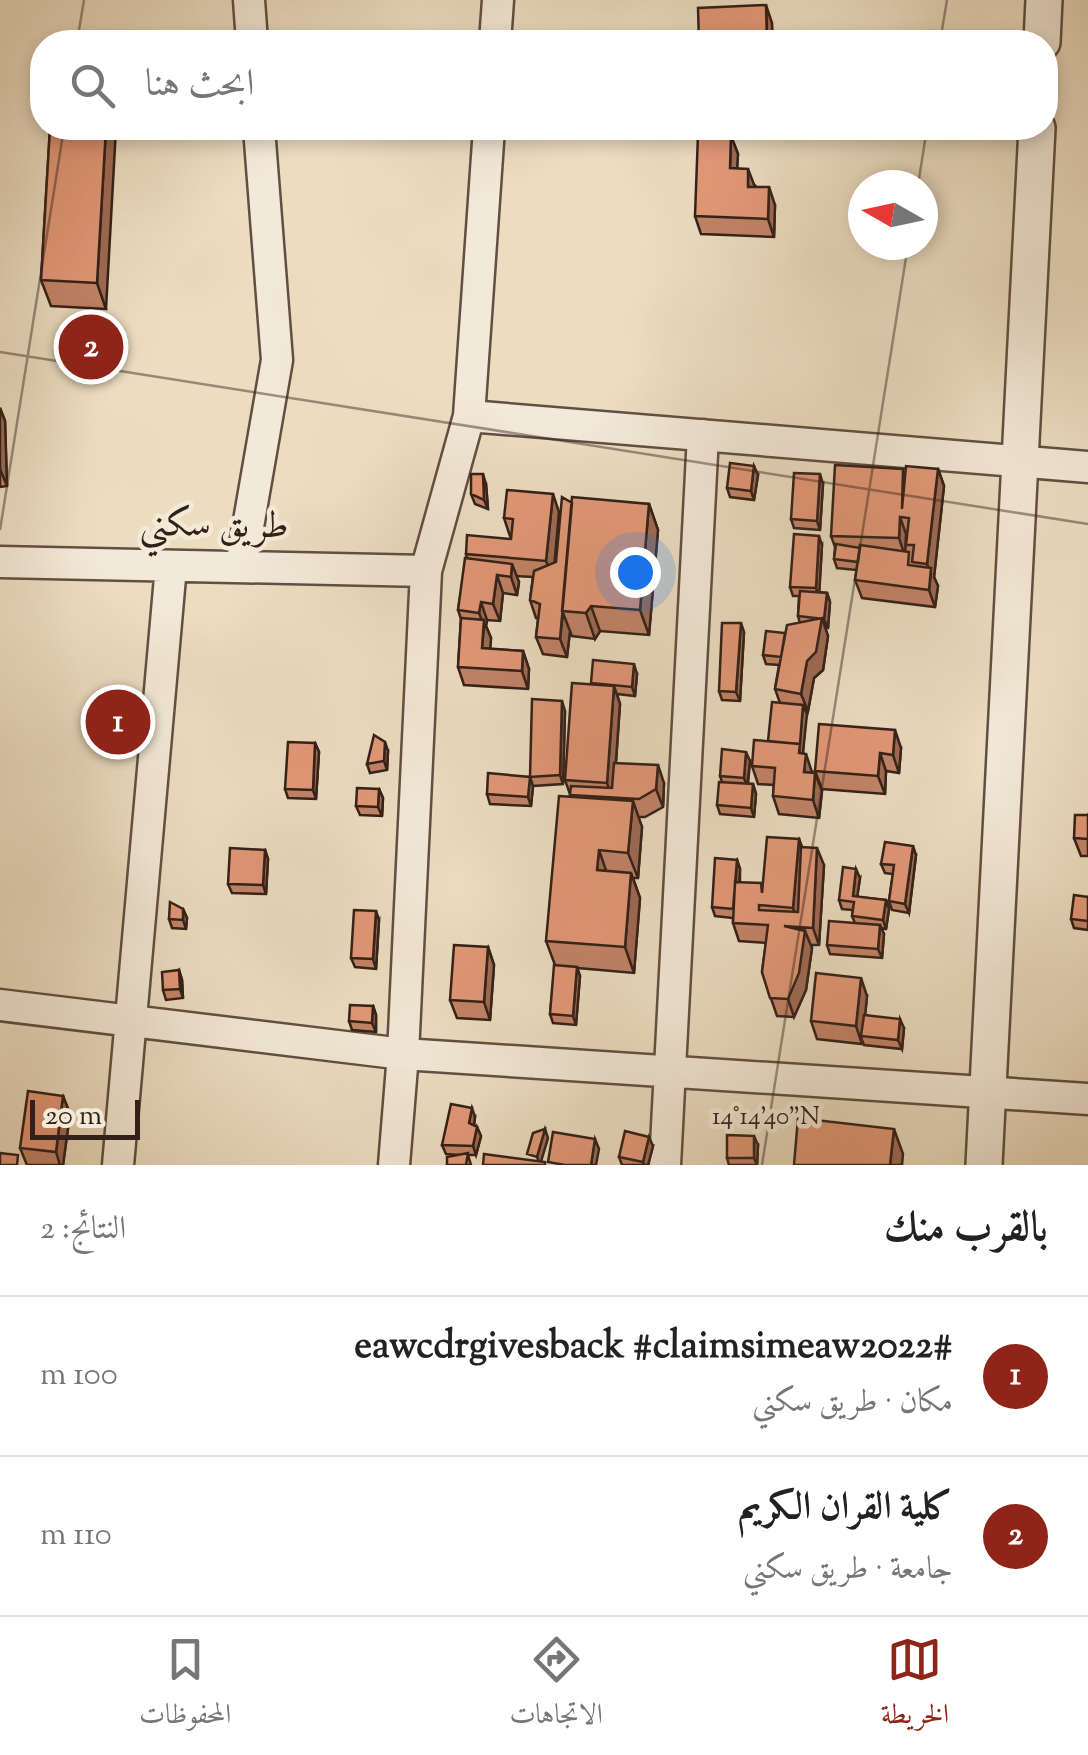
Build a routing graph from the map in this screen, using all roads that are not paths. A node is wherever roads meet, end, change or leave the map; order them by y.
1 (249, 0) edge
2 (498, 0) edge
3 (1044, 0) edge
4 (251, 30) edge
5 (496, 30) edge
6 (1043, 30) edge
7 (260, 140) edge
8 (488, 140) edge
9 (1037, 140) edge
10 (469, 416) junction
11 (703, 436) junction
12 (1020, 460) junction
13 (1088, 467) edge
14 (0, 562) edge
15 (171, 566) junction
16 (241, 567) junction
17 (426, 571) junction
18 (0, 1006) edge
19 (129, 1021) junction
20 (403, 1054) junction
21 (670, 1070) junction
22 (988, 1094) junction
23 (1088, 1098) edge
24 (118, 1165) edge
25 (394, 1165) edge
26 (665, 1165) edge
27 (984, 1165) edge

1 - 4 street
2 - 5 street
3 - 6 street
7 - 16 street
8 - 10 street
9 - 12 street
10 - 11 street
10 - 17 street
11 - 12 street
11 - 21 street
12 - 13 street
12 - 22 street
14 - 15 street, طريق سكني
15 - 16 street, طريق سكني
15 - 19 street
16 - 17 street, طريق سكني
17 - 20 street
18 - 19 street
19 - 20 street
19 - 24 street
20 - 21 street
20 - 25 street
21 - 22 street
21 - 26 street
22 - 23 street
22 - 27 street

